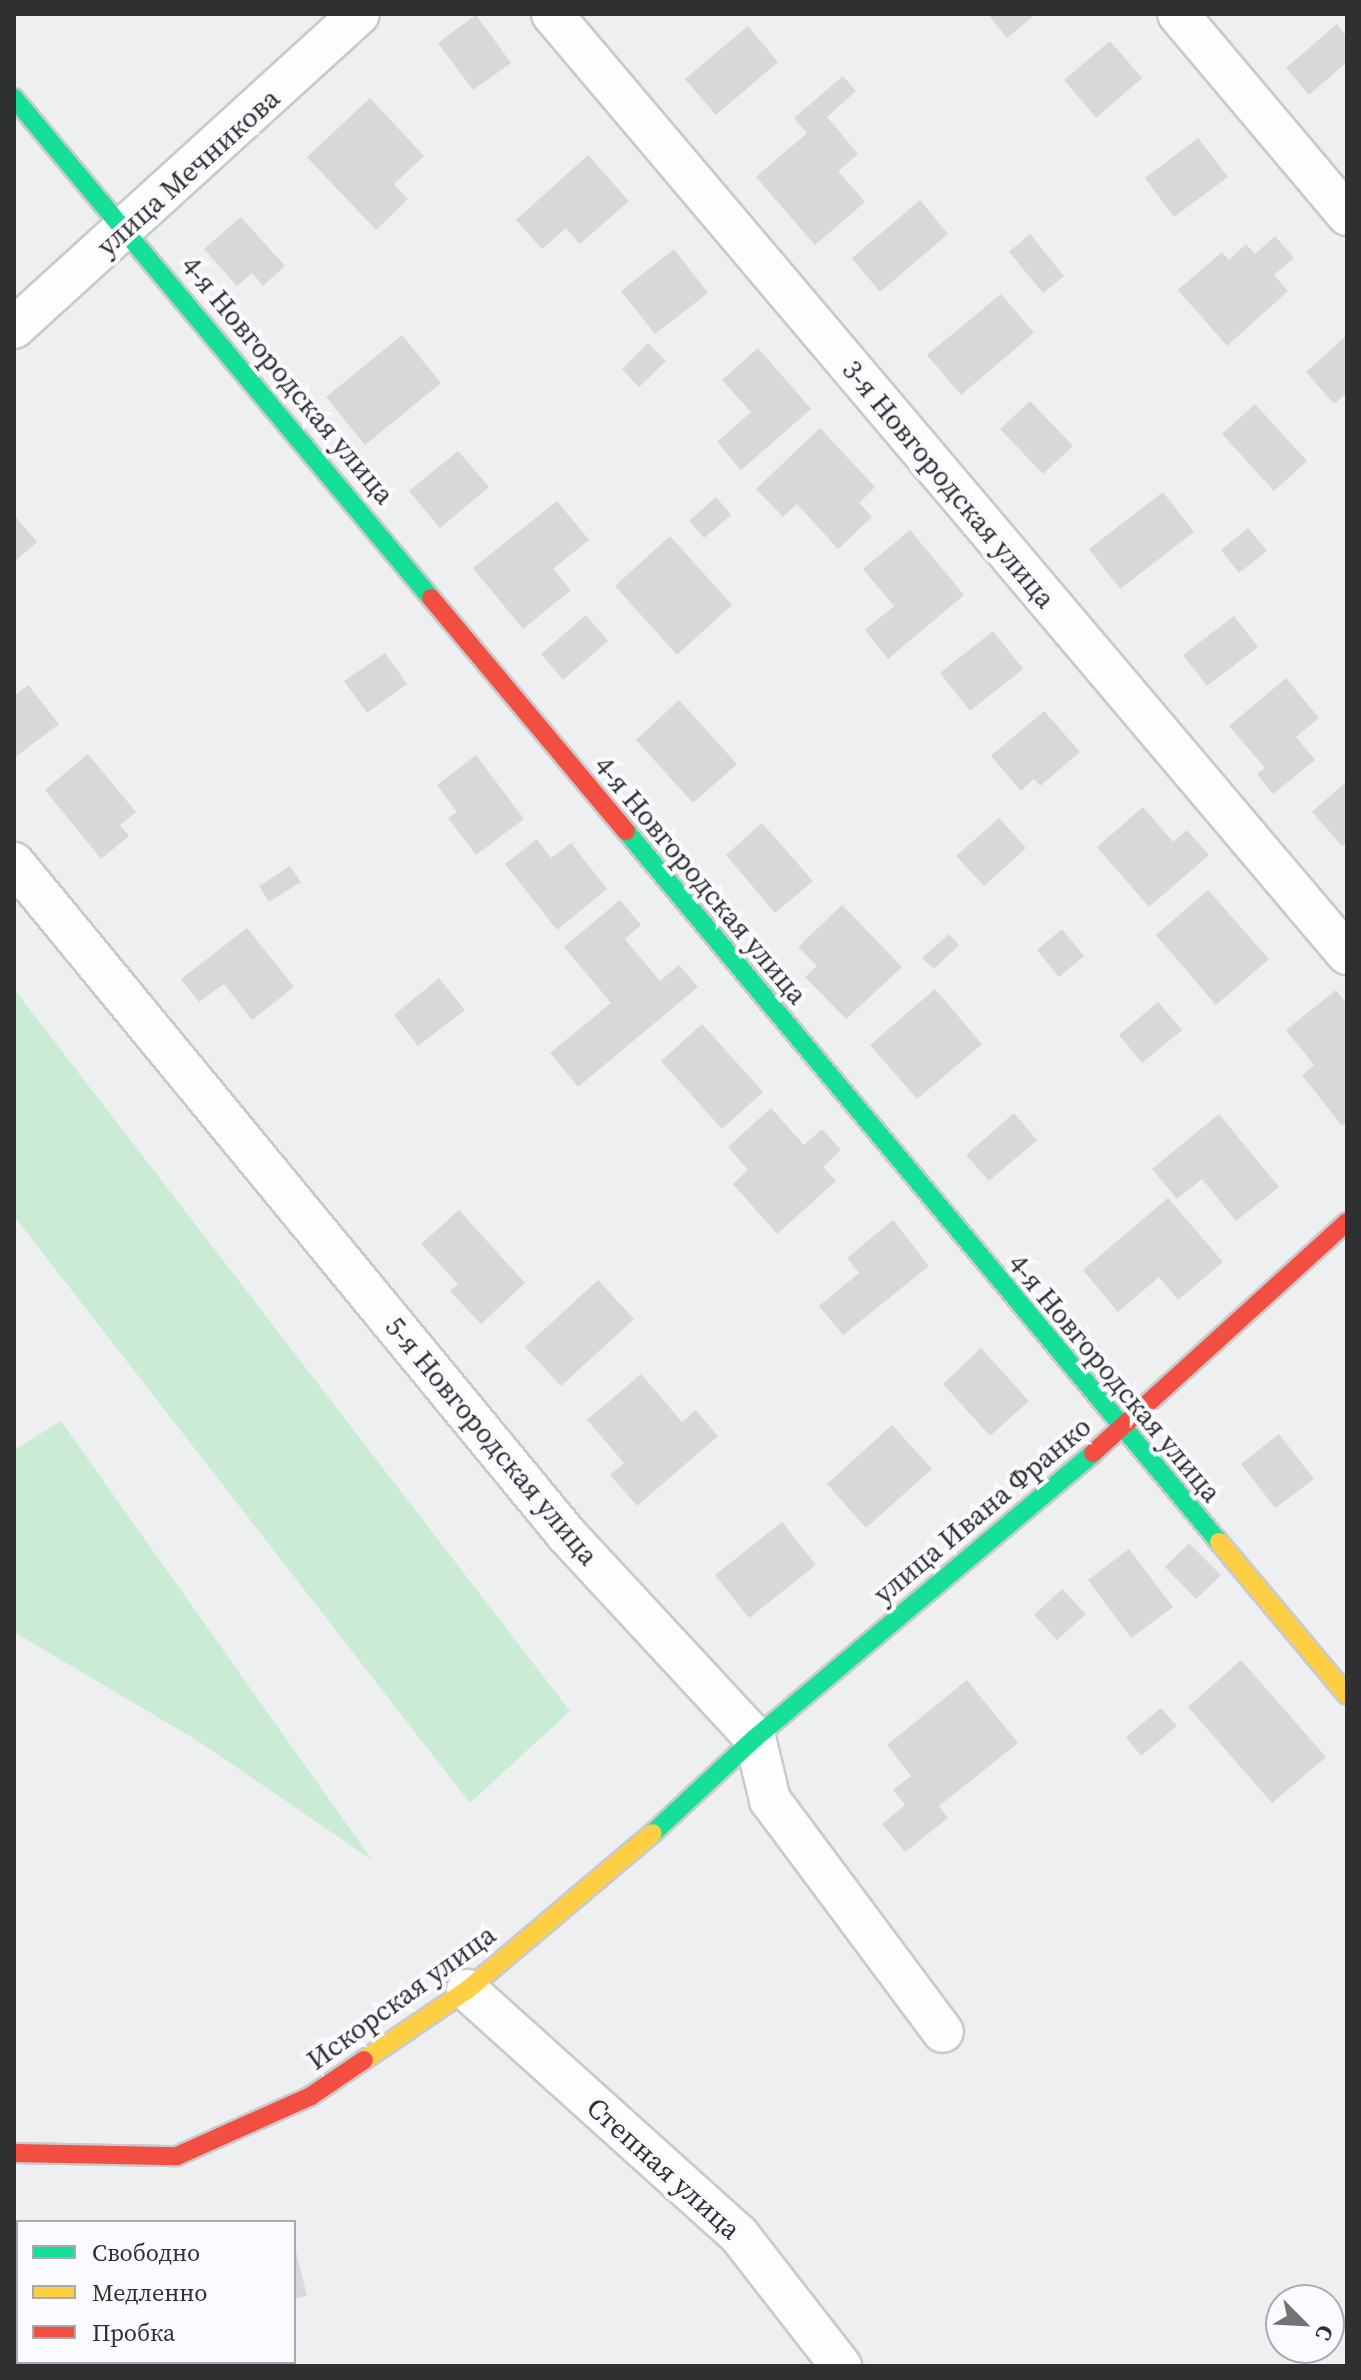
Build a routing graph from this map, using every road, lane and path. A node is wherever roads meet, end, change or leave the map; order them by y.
1 (359, 14) edge
2 (552, 14) edge
3 (1178, 14) edge
4 (14, 98) edge
5 (1347, 215) edge
6 (127, 229) junction
7 (14, 328) edge
8 (14, 863) edge
9 (1347, 954) edge
10 (1347, 1222) edge
11 (1120, 1430) junction
12 (1347, 1695) edge
13 (755, 1738) junction
14 (467, 1990) junction
15 (943, 2032) dead end
16 (14, 2153) edge
17 (841, 2366) edge

1 - 6 street, улица Мечникова
2 - 9 street, 3-я Новгородская улица
3 - 5 street
4 - 6 street, 4-я Новгородская улица
6 - 7 street, улица Мечникова
6 - 11 street, 4-я Новгородская улица
8 - 13 street, 5-я Новгородская улица
10 - 11 street, улица Ивана Франко
11 - 12 street, 4-я Новгородская улица
11 - 13 street, улица Ивана Франко
13 - 14 street, Искорская улица
13 - 15 street, 5-я Новгородская улица
14 - 16 street, Искорская улица
14 - 17 street, Степная улица

